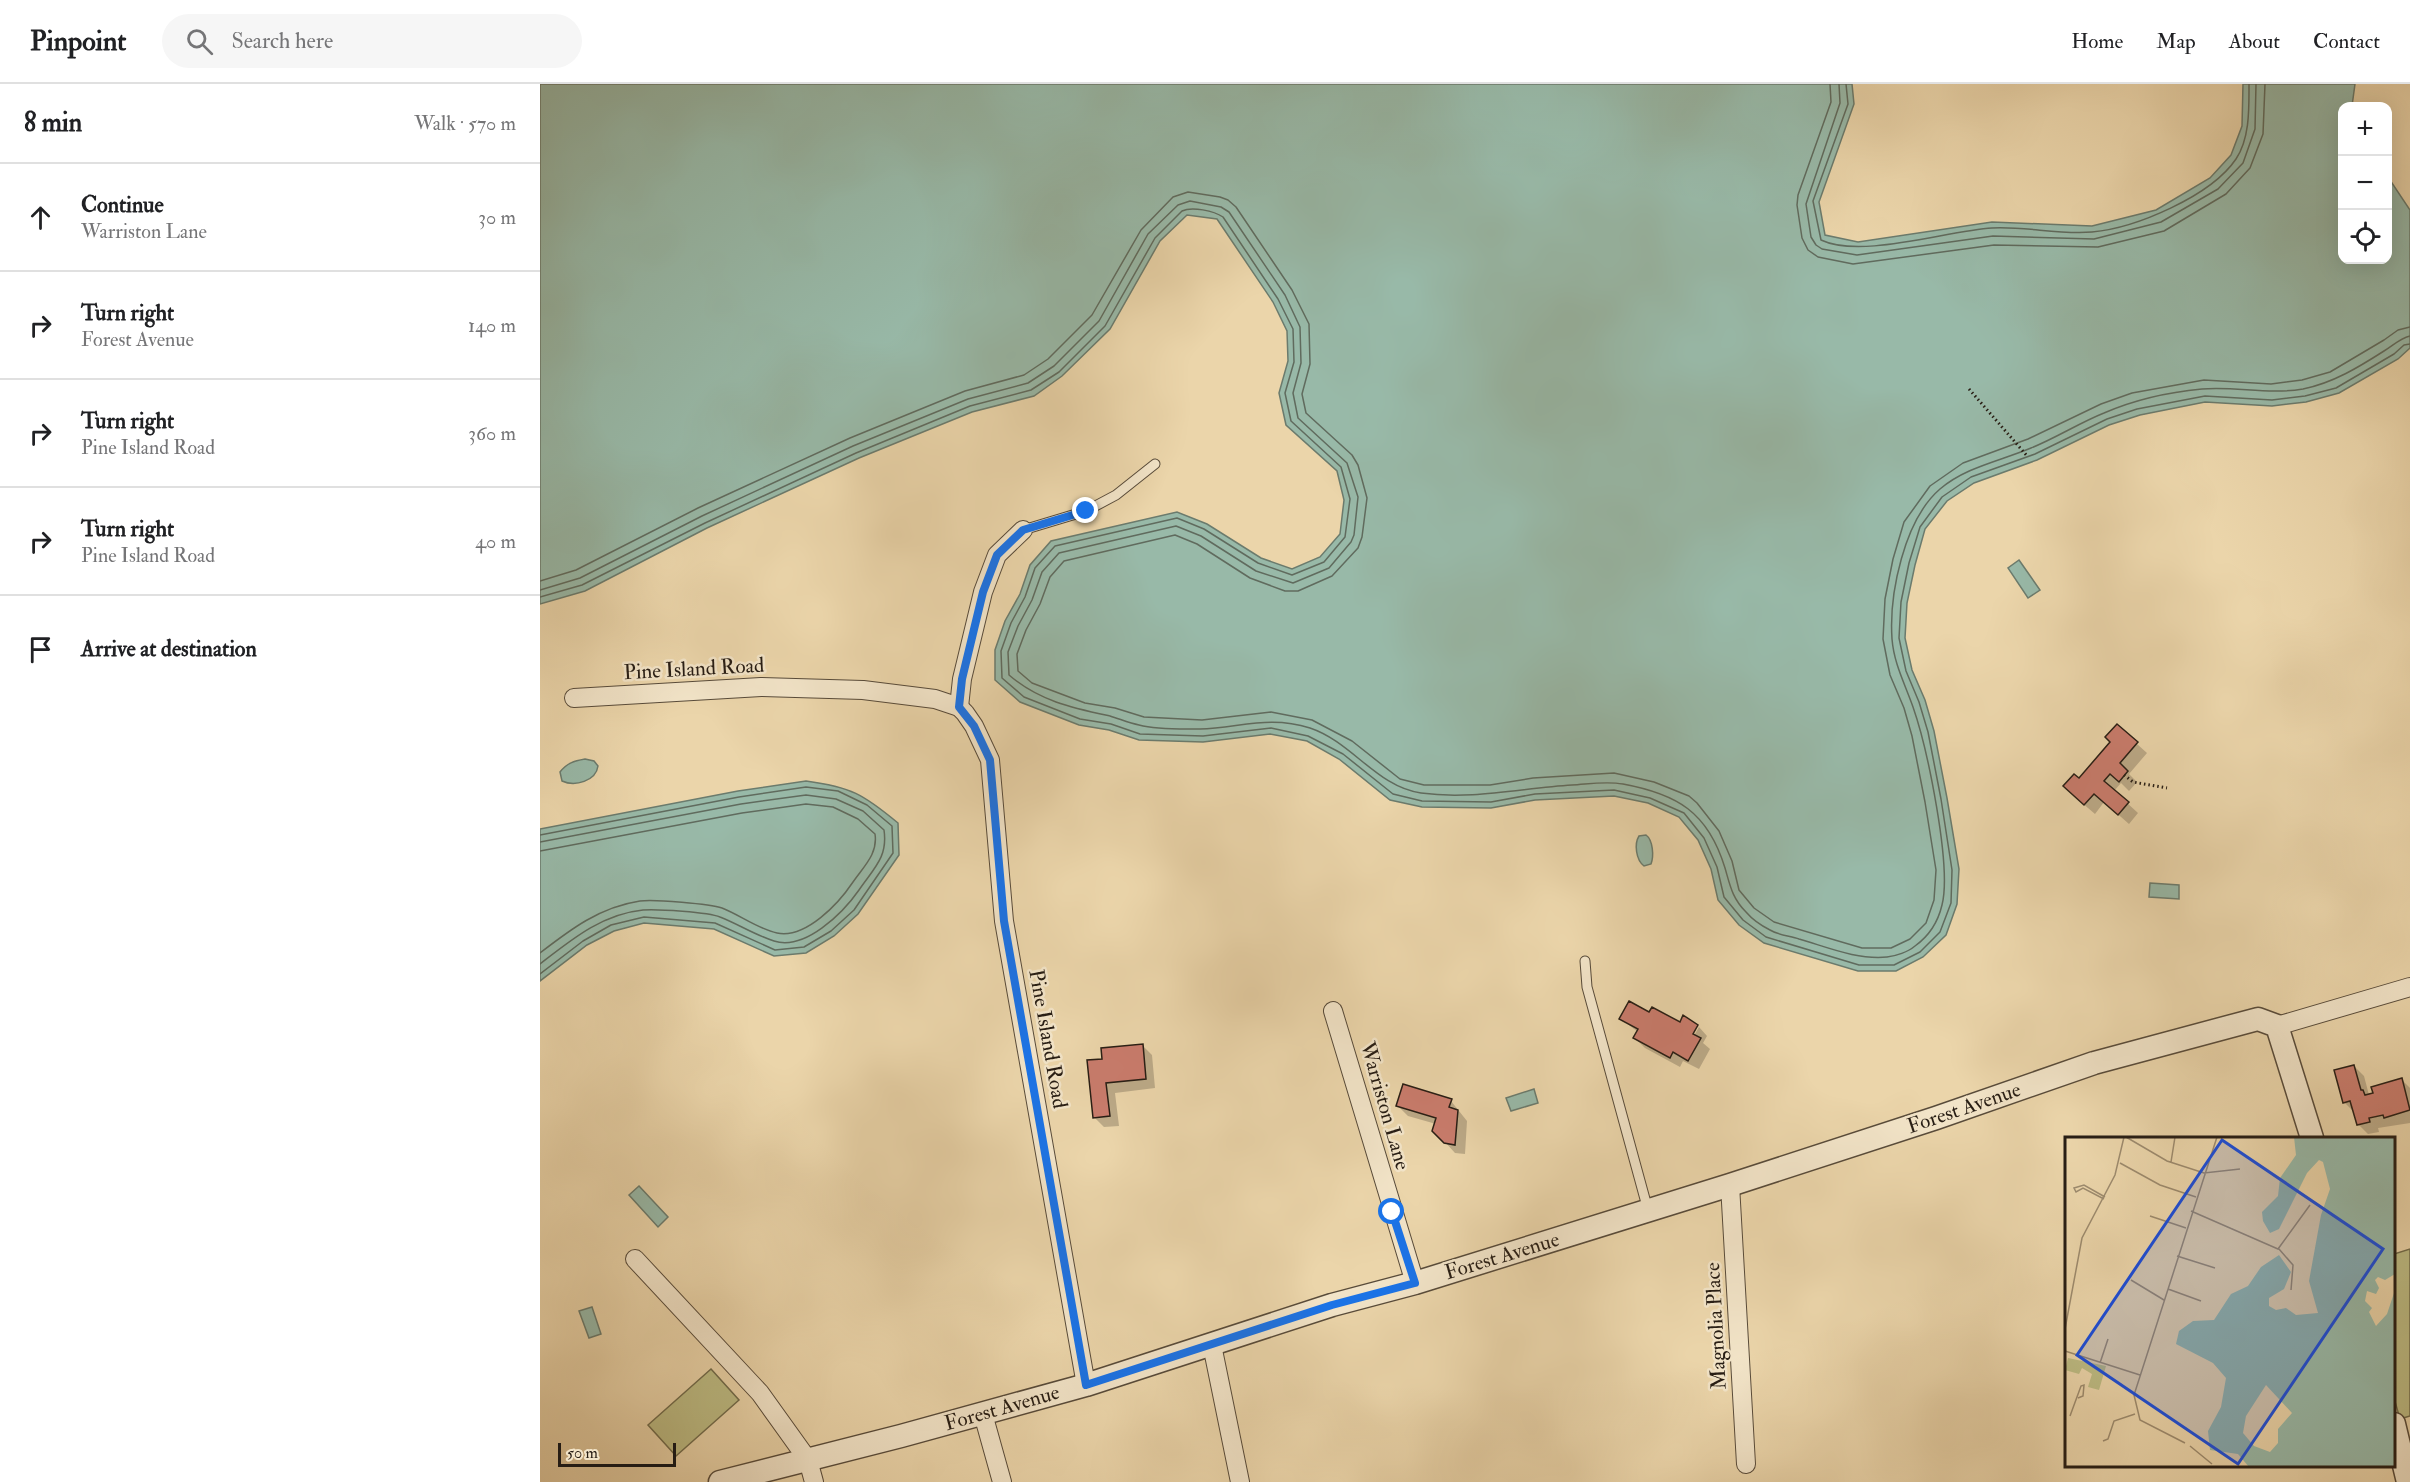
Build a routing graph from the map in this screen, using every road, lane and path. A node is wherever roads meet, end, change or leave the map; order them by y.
1 (1969, 389) dead end
2 (2028, 457) dead end
3 (1155, 464) dead end
4 (1023, 530) joint
5 (574, 698) dead end
6 (959, 707) junction
7 (2124, 775) dead end
8 (2167, 788) dead end
9 (1585, 961) dead end
10 (2410, 987) edge
11 (1333, 1011) dead end
12 (2277, 1026) junction
13 (2312, 1137) edge
14 (1730, 1185) junction
15 (1648, 1210) junction
16 (635, 1259) dead end
17 (1415, 1283) junction
18 (1212, 1345) junction
19 (1086, 1385) junction
20 (983, 1414) junction
21 (2395, 1428) edge
22 (808, 1460) junction
23 (1746, 1464) dead end
24 (720, 1482) edge
25 (814, 1482) edge
26 (1002, 1482) edge
27 (1240, 1482) edge
28 (2408, 1482) edge

1 - 2 path
3 - 4 lane
4 - 6 street
5 - 6 street, Pine Island Road
6 - 19 street, Pine Island Road
7 - 8 path
9 - 15 lane
10 - 12 street
11 - 17 street, Warriston Lane
12 - 13 street
12 - 14 street, Forest Avenue
14 - 15 street, Forest Avenue
14 - 23 street, Magnolia Place
15 - 17 street, Forest Avenue
16 - 22 street
17 - 18 street, Forest Avenue
18 - 19 street, Forest Avenue
18 - 27 street
19 - 20 street, Forest Avenue
20 - 22 street, Forest Avenue
20 - 26 street
21 - 28 street
22 - 24 street, Forest Avenue
22 - 25 street

